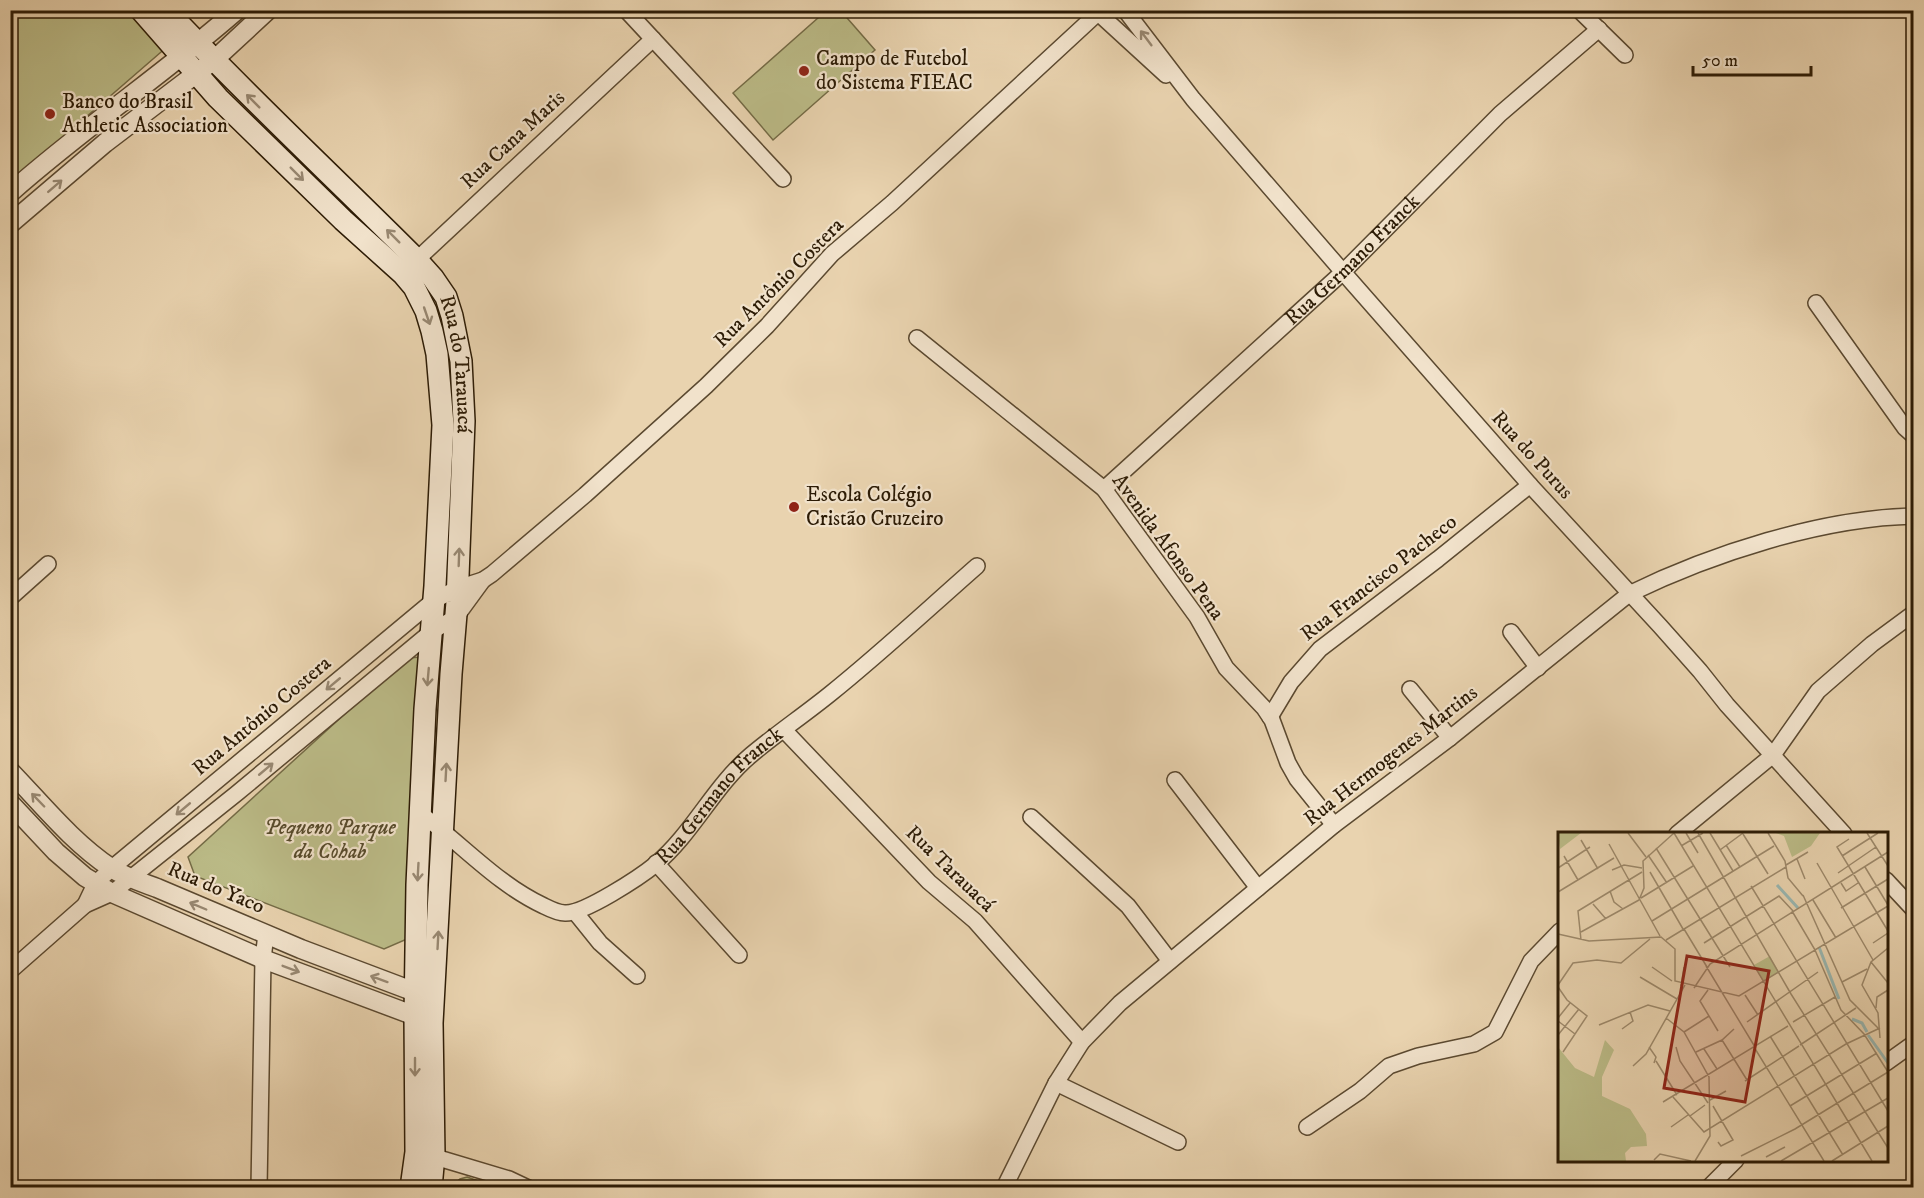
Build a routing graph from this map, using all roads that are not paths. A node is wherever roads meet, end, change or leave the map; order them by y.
1 (141, 10) edge
2 (166, 10) edge
3 (237, 10) edge
4 (268, 10) edge
5 (626, 10) edge
6 (1580, 10) edge
7 (1098, 12) edge
8 (1131, 12) edge
9 (1115, 29) junction
10 (1599, 29) junction
11 (652, 39) junction
12 (200, 44) junction
13 (1625, 55) dead end
14 (182, 57) junction
15 (214, 60) junction
16 (196, 75) junction
17 (1193, 99) junction
18 (280, 128) junction
19 (266, 144) junction
20 (783, 179) dead end
21 (10, 193) edge
22 (10, 224) edge
23 (410, 266) junction
24 (1343, 272) junction
25 (1816, 303) dead end
26 (917, 338) dead end
27 (1914, 436) edge
28 (1530, 484) junction
29 (1104, 489) junction
30 (1914, 516) edge
31 (48, 564) dead end
32 (977, 566) dead end
33 (483, 580) junction
34 (458, 588) junction
35 (1629, 594) junction
36 (10, 598) edge
37 (433, 601) junction
38 (1914, 613) edge
39 (456, 617) junction
40 (431, 632) junction
41 (1511, 632) dead end
42 (356, 666) junction
43 (1538, 668) junction
44 (371, 682) junction
45 (1410, 689) dead end
46 (1270, 717) junction
47 (784, 730) junction
48 (1450, 738) junction
49 (1773, 755) junction
50 (10, 771) edge
51 (221, 777) junction
52 (1175, 780) dead end
53 (236, 794) junction
54 (10, 803) edge
55 (422, 814) junction
56 (1031, 817) dead end
57 (1334, 825) junction
58 (444, 831) junction
59 (1679, 832) edge
60 (1842, 832) edge
61 (656, 863) junction
62 (111, 868) junction
63 (131, 878) junction
64 (1888, 881) edge
65 (95, 884) junction
66 (1258, 888) junction
67 (112, 894) junction
68 (85, 905) junction
69 (1914, 910) edge
70 (575, 912) junction
71 (1558, 933) edge
72 (266, 934) junction
73 (739, 955) dead end
74 (263, 959) junction
75 (1170, 961) junction
76 (10, 971) edge
77 (637, 976) dead end
78 (425, 994) junction
79 (424, 1020) junction
80 (1082, 1042) junction
81 (1914, 1043) edge
82 (1888, 1062) edge
83 (1056, 1083) junction
84 (1307, 1127) dead end
85 (1178, 1142) dead end
86 (425, 1154) junction
87 (1735, 1162) edge
88 (259, 1188) edge
89 (411, 1188) edge
90 (431, 1188) edge
91 (528, 1188) edge
92 (1004, 1188) edge
93 (1708, 1188) edge

1 - 14 main road, Rua do Tarauacá
2 - 12 main road, Rua do Tarauacá
3 - 12 street
4 - 15 street
5 - 11 street
6 - 10 street
7 - 9 street, Rua do Purus
7 - 33 street, Rua Antônio Costera
8 - 9 street
17 -> 8 street, Rua do Purus
9 - 17 street, Rua do Purus
10 - 13 street
10 - 24 street, Rua Germano Franck
11 - 20 street
11 - 23 street, Rua Cana Maris
12 - 14 street
12 - 15 main road, Rua do Tarauacá
14 - 16 main road, Rua do Tarauacá
14 - 21 street
15 - 16 street
18 -> 15 main road, Rua do Tarauacá
16 - 19 main road, Rua do Tarauacá
22 -> 16 street
17 - 24 street, Rua do Purus
18 - 19 main road
23 -> 18 main road, Rua do Tarauacá
19 -> 23 main road, Rua do Tarauacá
34 -> 23 main road, Rua do Tarauacá
23 -> 37 main road, Rua do Tarauacá
24 - 28 street, Rua do Purus
24 - 29 street, Rua Germano Franck
25 - 27 street
26 - 29 street, Avenida Afonso Pena
28 - 35 street, Rua do Purus
28 - 46 street, Rua Francisco Pacheco
29 - 46 street, Avenida Afonso Pena
30 - 35 street, Rua Hermogenes Martins
31 - 36 street
32 - 47 street, Rua Germano Franck
33 - 34 street, Rua Antônio Costera
33 - 39 street, Rua Antônio Costera
34 - 37 street, Rua Antônio Costera
34 - 39 main road, Rua do Tarauacá
35 - 43 street, Rua Hermogenes Martins
35 - 49 street, Rua do Purus
37 - 40 main road, Rua do Tarauacá
37 - 42 street, Rua Antônio Costera
38 - 49 street
39 - 40 street, Rua Antônio Costera
58 -> 39 main road, Rua do Tarauacá
40 - 44 street, Rua Antônio Costera
40 -> 55 main road, Rua do Tarauacá
41 - 43 street
42 - 44 street
42 -> 51 street, Rua Antônio Costera
43 - 48 street, Rua Hermogenes Martins
53 -> 44 street, Rua Antônio Costera
45 - 48 street
46 - 57 street, Avenida Afonso Pena
47 - 61 street, Rua Germano Franck
47 - 80 street, Rua Tarauacá
48 - 57 street, Rua Hermogenes Martins
49 - 59 street
49 - 60 street, Rua do Purus
62 -> 50 street, Rua do Yaco
51 - 53 street
51 -> 62 street, Rua Antônio Costera
52 - 66 street
53 - 63 street, Rua Antônio Costera
54 - 65 street
55 - 58 street
55 -> 78 main road
56 - 75 street
57 - 66 street, Rua Hermogenes Martins
58 - 70 street
78 -> 58 main road
61 - 70 street, Rua Germano Franck
61 - 73 street
62 - 63 street, Rua do Yaco
62 - 65 street, Rua Antônio Costera
63 - 67 street, Rua Antônio Costera
72 -> 63 street, Rua do Yaco
64 - 69 street
65 - 67 street
65 - 68 street, Rua Antônio Costera
66 - 75 street, Rua Hermogenes Martins
67 - 68 street, Rua Antônio Costera
67 - 74 street
68 - 76 street, Rua Antônio Costera
70 - 77 street
71 - 84 street
72 - 74 street
78 -> 72 street, Rua do Yaco
74 -> 79 street
74 - 88 street
75 - 80 street, Rua Hermogenes Martins
78 - 79 main road
79 - 86 main road
80 - 83 street, Rua Hermogenes Martins
81 - 82 street
83 - 85 street
83 - 92 street, Rua Hermogenes Martins
86 - 89 main road
86 - 90 main road
86 - 91 street
87 - 93 street

